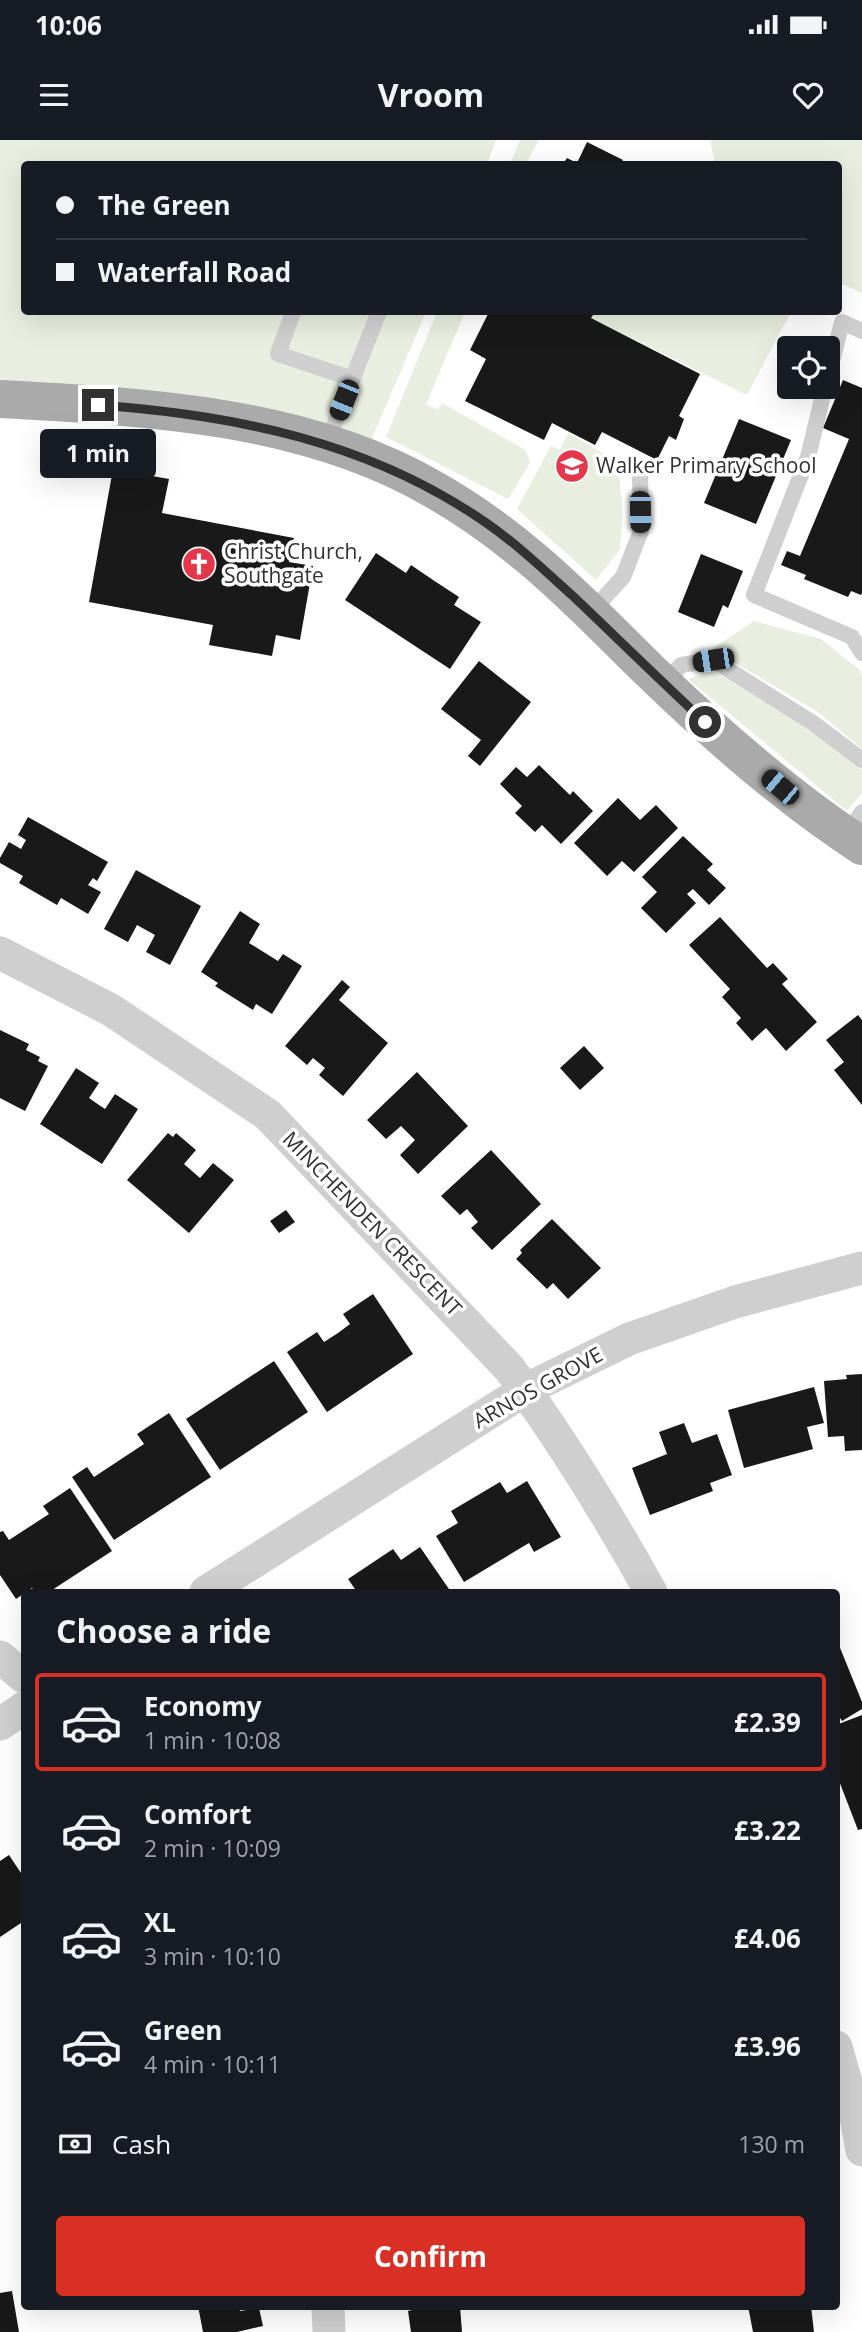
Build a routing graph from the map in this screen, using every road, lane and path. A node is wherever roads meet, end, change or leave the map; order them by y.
1 (292, 315) edge
2 (378, 315) edge
3 (862, 331) edge
4 (838, 336) edge
5 (353, 379) junction
6 (0, 399) edge
7 (822, 399) edge
8 (327, 444) junction
9 (640, 473) dead end
10 (590, 613) junction
11 (862, 653) edge
12 (664, 685) junction
13 (862, 760) edge
14 (857, 831) edge
15 (0, 953) edge
16 (862, 1268) edge
17 (525, 1390) junction
18 (211, 1589) edge
19 (649, 1589) edge
20 (0, 1657) edge
21 (21, 1674) edge
22 (21, 1710) edge
23 (0, 1724) edge
24 (840, 2061) edge
25 (862, 2150) edge
26 (328, 2310) edge
27 (329, 2332) edge

1 - 5 lane
2 - 5 lane
3 - 4 lane
5 - 8 lane
6 - 8 main road
7 - 11 lane
8 - 10 main road
9 - 10 lane
10 - 12 main road
12 - 13 lane
12 - 14 main road
15 - 17 street, MINCHENDEN CRESCENT
16 - 17 street, ARNOS GROVE
17 - 18 street, ARNOS GROVE
17 - 19 street, MINCHENDEN CRESCENT
20 - 21 street
22 - 23 street
24 - 25 street
26 - 27 street

